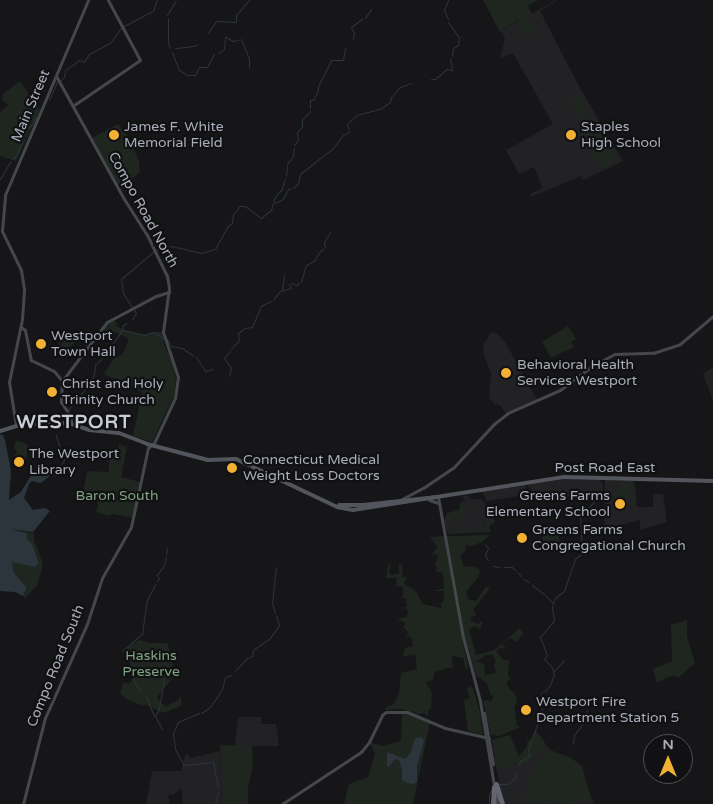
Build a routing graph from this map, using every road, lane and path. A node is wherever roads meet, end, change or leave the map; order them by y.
1 (88, 0) edge
2 (108, 0) edge
3 (56, 76) junction
4 (73, 106) junction
5 (1, 232) edge
6 (169, 292) junction
7 (713, 316) edge
8 (21, 327) junction
9 (62, 382) junction
10 (71, 424) junction
11 (16, 426) junction
12 (0, 431) edge
13 (151, 445) junction
14 (713, 481) edge
15 (438, 497) junction
16 (428, 500) junction
17 (404, 501) junction
18 (438, 503) junction
19 (443, 523) junction
20 (488, 737) junction
21 (495, 784) junction
22 (23, 804) edge
23 (282, 804) edge
24 (493, 804) edge
25 (500, 804) edge

1 - 3 main road, Main Street
2 - 4 main road
3 - 4 main road, Compo Road North
3 - 5 main road, Main Street
4 - 6 main road, Compo Road North
5 - 8 main road, Main Street
6 - 9 main road
6 - 13 main road, Compo Road North
7 - 17 main road
8 - 9 main road
8 - 11 main road, Main Street
9 - 10 main road
10 - 11 main road, Post Road East
10 - 13 main road, Post Road East
11 - 12 main road, Post Road East
13 - 17 main road, Post Road East
13 - 22 main road, Compo Road South
14 - 15 main road, Post Road East
15 - 16 main road, Post Road East
15 - 17 main road, Post Road East
15 - 18 main road
15 - 19 main road
16 - 17 main road, Post Road East
16 - 18 main road
18 - 19 main road
19 - 20 main road
20 - 21 main road
20 - 23 main road
21 - 24 highway
21 - 25 highway

